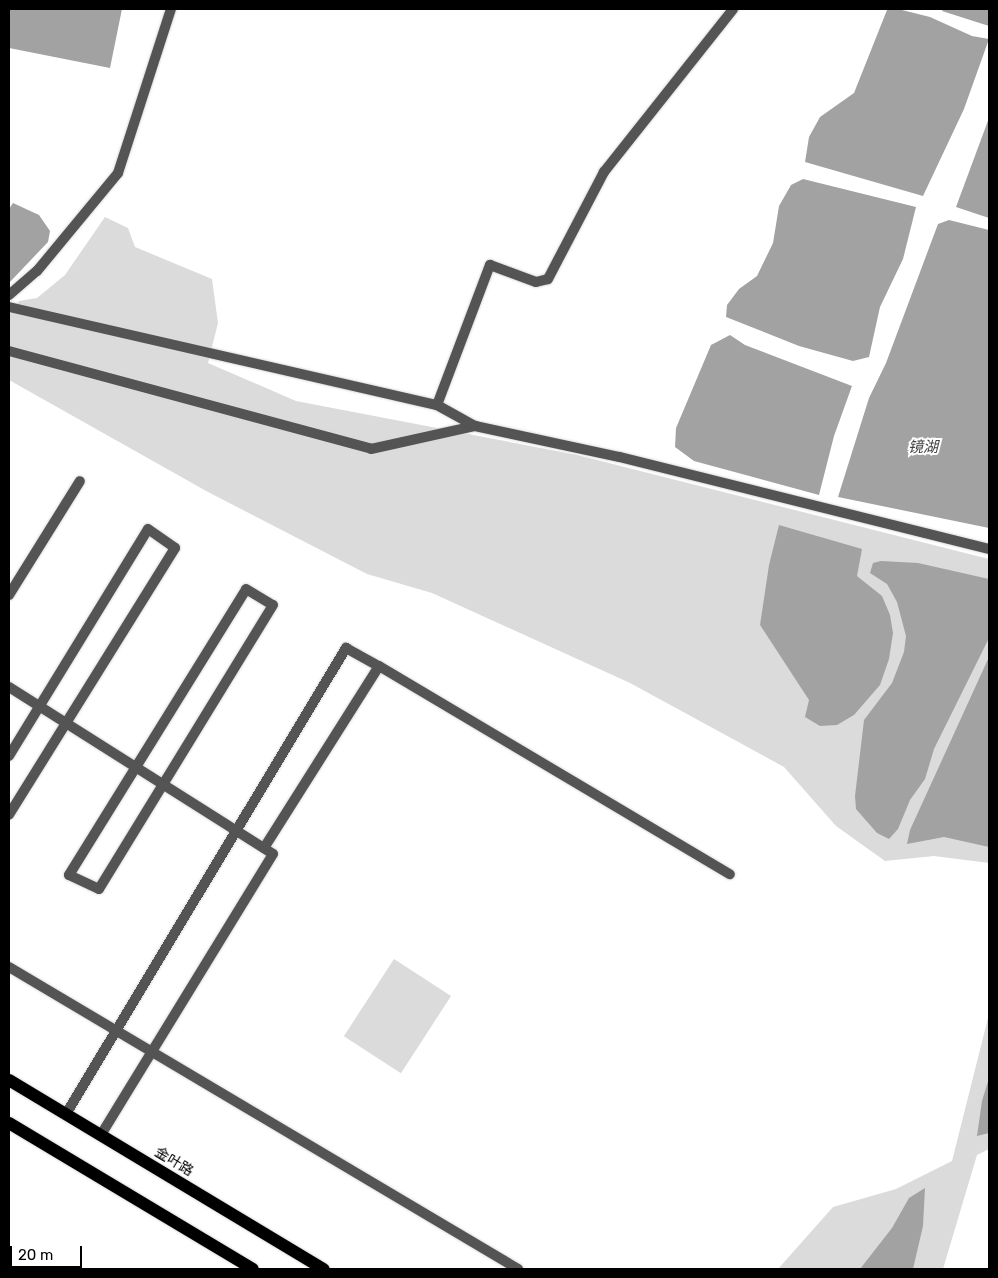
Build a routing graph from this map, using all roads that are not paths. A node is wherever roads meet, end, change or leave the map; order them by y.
1 (171, 9) edge
2 (733, 9) edge
3 (9, 295) edge
4 (9, 307) edge
5 (9, 351) edge
6 (437, 405) junction
7 (475, 426) junction
8 (80, 481) dead end
9 (989, 549) edge
10 (9, 595) edge
11 (379, 666) junction
12 (9, 688) edge
13 (39, 706) junction
14 (66, 723) junction
15 (9, 756) edge
16 (136, 767) junction
17 (163, 784) junction
18 (9, 815) edge
19 (236, 830) junction
20 (264, 848) junction
21 (730, 874) dead end
22 (9, 967) edge
23 (116, 1030) junction
24 (152, 1052) junction
25 (9, 1080) edge
26 (66, 1114) junction
27 (9, 1122) edge
28 (101, 1135) junction
29 (253, 1269) edge
30 (324, 1269) edge
31 (518, 1269) edge

1 - 3 street
2 - 6 street
4 - 6 street
5 - 7 street
6 - 7 street
7 - 9 street
8 - 10 street
11 - 19 street
11 - 20 street
11 - 21 street
12 - 13 street
13 - 14 street
13 - 14 street
13 - 15 street
14 - 16 street
14 - 18 street
16 - 17 street
16 - 17 street
16 - 17 street
17 - 19 street
19 - 20 street
19 - 23 street
20 - 24 street
22 - 23 street
23 - 24 street
23 - 26 street
24 - 28 street
24 - 31 street
25 - 26 main road, 金叶路
26 - 28 main road, 金叶路
27 - 29 main road
28 - 30 main road, 金叶路

